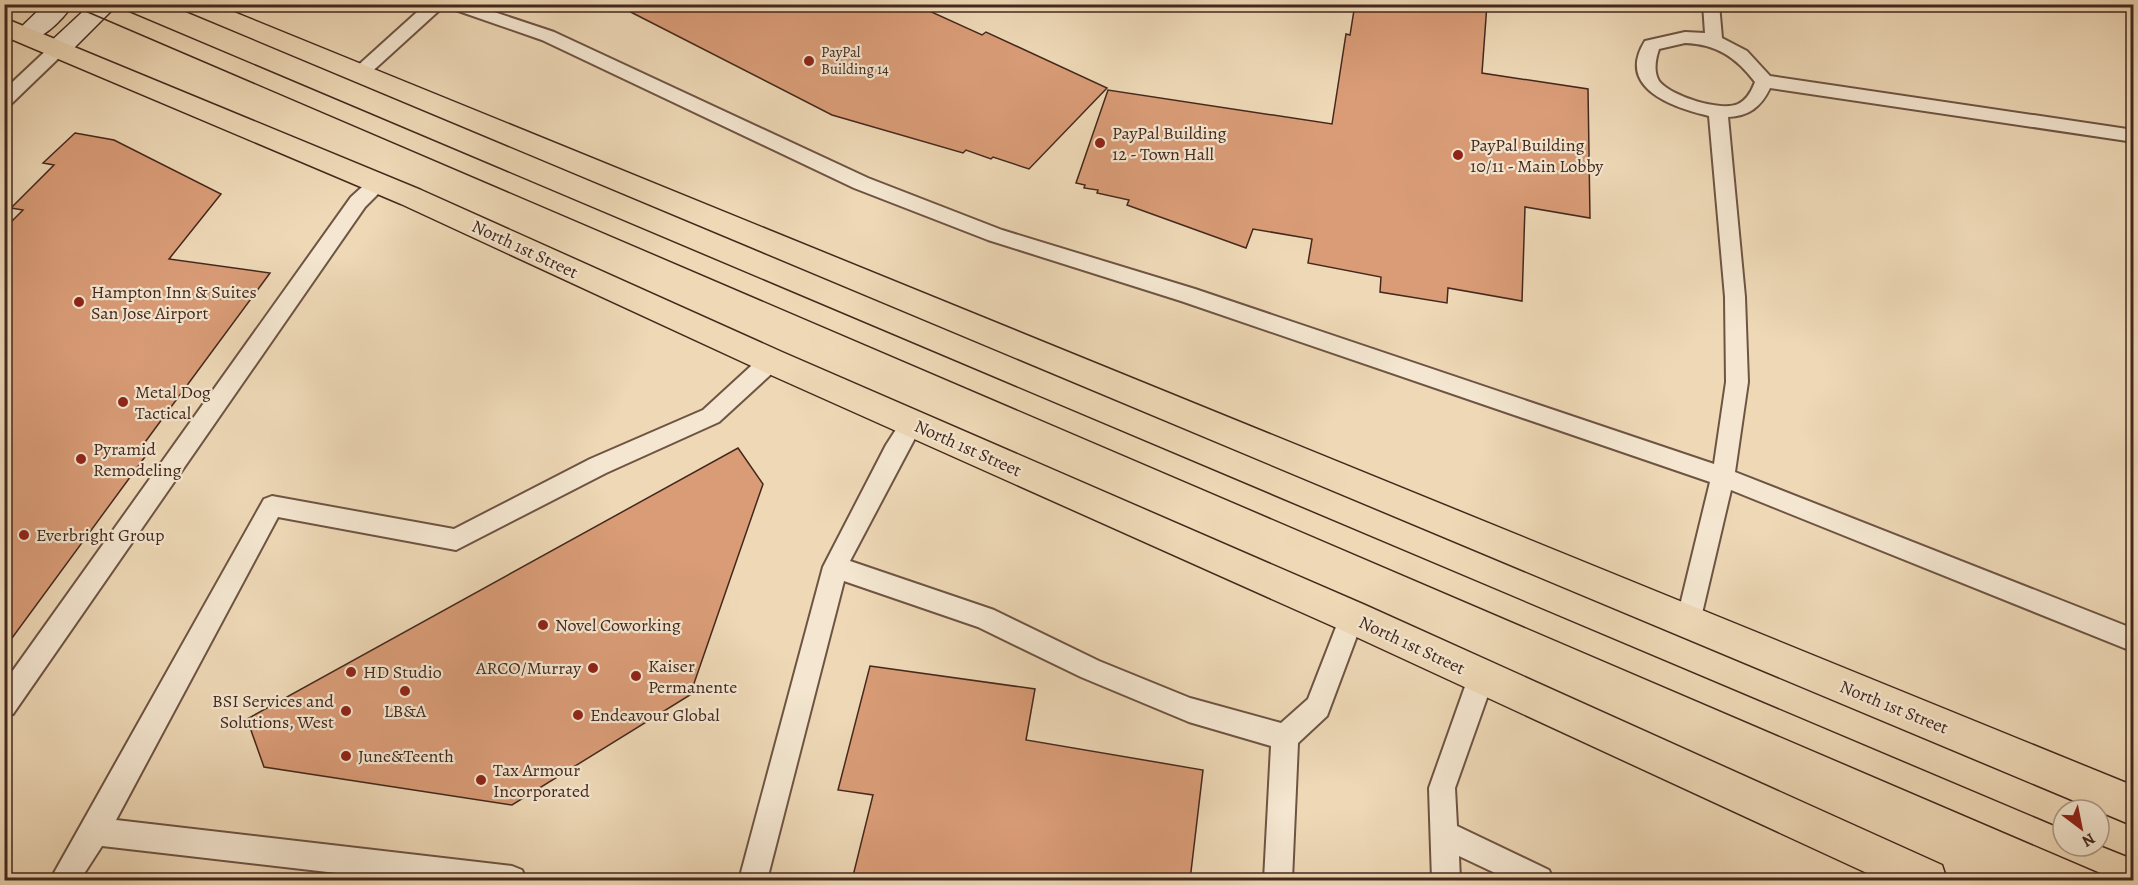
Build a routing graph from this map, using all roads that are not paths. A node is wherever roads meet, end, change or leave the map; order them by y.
1 (61, 4) edge
2 (106, 4) edge
3 (191, 4) edge
4 (437, 4) edge
5 (451, 4) edge
6 (1711, 4) edge
7 (15, 31) edge
8 (1714, 39) junction
9 (58, 49) junction
10 (360, 73) junction
11 (1764, 81) junction
12 (4, 101) edge
13 (1718, 111) junction
14 (2133, 135) edge
15 (379, 183) junction
16 (771, 361) junction
17 (912, 423) junction
18 (1723, 477) junction
19 (835, 567) junction
20 (1352, 617) junction
21 (1688, 622) junction
22 (2133, 641) edge
23 (1481, 678) junction
24 (4, 705) edge
25 (1285, 737) junction
26 (2133, 806) edge
27 (95, 831) junction
28 (1444, 834) junction
29 (64, 880) edge
30 (513, 880) edge
31 (753, 880) edge
32 (1278, 880) edge
33 (1446, 880) edge
34 (1539, 880) edge
35 (1927, 880) edge

1 - 7 street
2 - 9 street
3 - 10 main road, North 1st Street
4 - 10 lane
5 - 18 lane
6 - 8 lane
7 - 9 main road, North 1st Street
8 - 11 lane
8 - 13 lane
9 - 12 lane
9 - 15 main road, North 1st Street
10 - 21 main road, North 1st Street
11 - 13 lane
11 - 14 lane
13 - 18 lane
15 - 16 main road, North 1st Street
15 - 24 lane
16 - 17 main road, North 1st Street
16 - 27 lane
17 - 19 lane
17 - 20 main road, North 1st Street
18 - 21 lane
18 - 22 lane
19 - 25 lane
19 - 31 lane
20 - 23 main road, North 1st Street
20 - 25 lane
21 - 26 main road, North 1st Street
23 - 28 lane
23 - 35 main road, North 1st Street
25 - 32 lane
27 - 29 lane
27 - 30 lane
28 - 33 lane
28 - 34 lane

